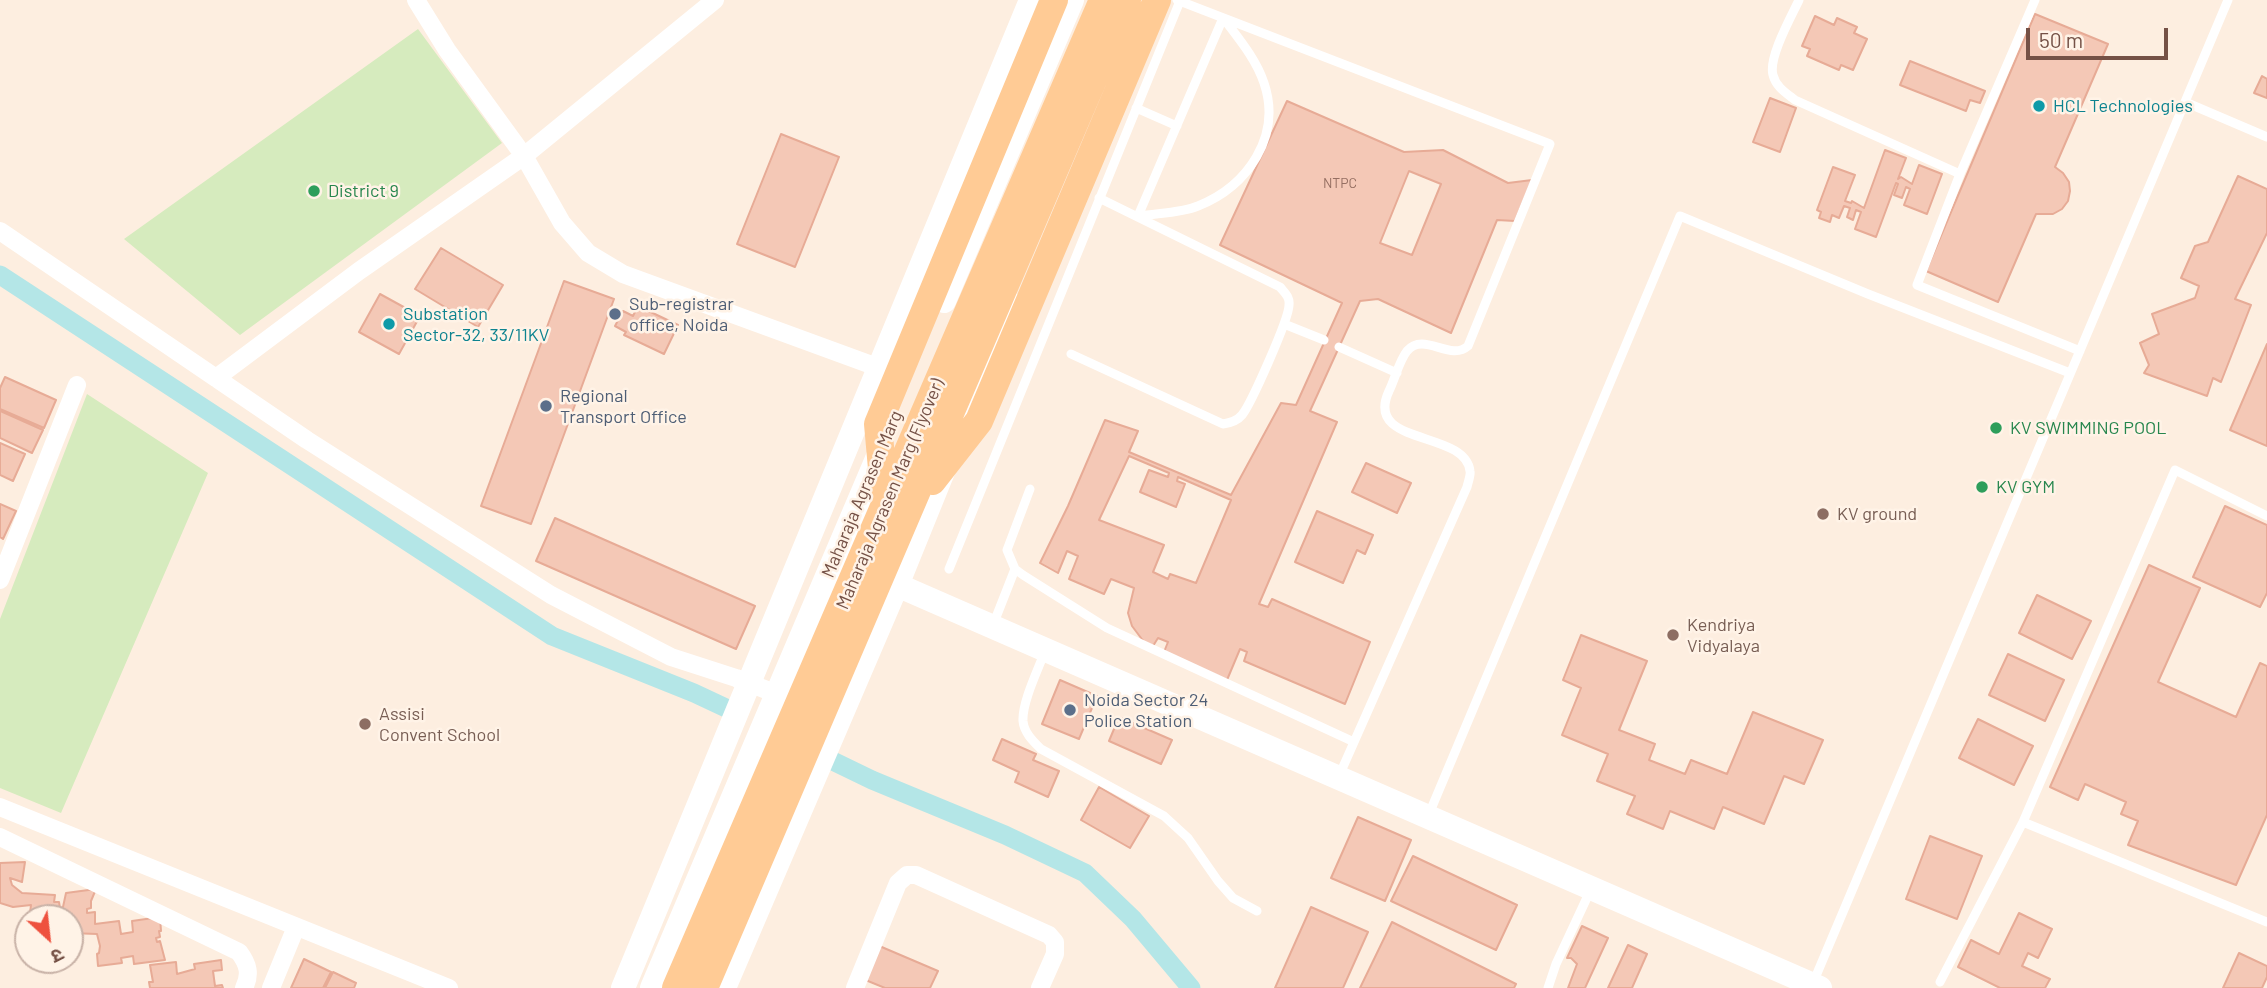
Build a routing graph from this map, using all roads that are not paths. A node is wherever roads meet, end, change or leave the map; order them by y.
1 (416, 0) edge
2 (715, 0) edge
3 (1031, 0) edge
4 (1054, 0) edge
5 (1072, 0) edge
6 (1103, 0) edge
7 (1127, 0) edge
8 (1136, 0) edge
9 (1171, 0) edge
10 (1799, 0) edge
11 (2035, 0) edge
12 (2228, 0) edge
13 (1223, 18) junction
14 (2185, 102) junction
15 (1136, 108) junction
16 (1177, 126) junction
17 (2267, 137) edge
18 (524, 156) junction
19 (1960, 174) junction
20 (1099, 198) junction
21 (1138, 216) junction
22 (0, 231) edge
23 (1284, 324) junction
24 (1324, 340) dead end
25 (1339, 347) dead end
26 (2080, 351) junction
27 (1071, 354) dead end
28 (880, 368) junction
29 (1397, 373) junction
30 (2070, 373) junction
31 (216, 378) junction
32 (911, 380) junction
33 (77, 385) dead end
34 (1030, 489) dead end
35 (896, 509) junction
36 (2267, 516) edge
37 (948, 569) dead end
38 (1015, 569) junction
39 (0, 580) edge
40 (897, 585) junction
41 (992, 626) junction
42 (1046, 649) junction
43 (749, 682) junction
44 (776, 696) junction
45 (1354, 742) junction
46 (1339, 777) junction
47 (0, 807) edge
48 (1429, 816) junction
49 (2023, 822) junction
50 (792, 828) junction
51 (0, 837) edge
52 (1592, 888) junction
53 (1257, 911) dead end
54 (2267, 922) edge
55 (296, 927) junction
56 (1940, 982) dead end
57 (1816, 986) edge
58 (244, 988) edge
59 (271, 988) edge
60 (449, 988) edge
61 (623, 988) edge
62 (652, 988) edge
63 (676, 988) edge
64 (704, 988) edge
65 (724, 988) edge
66 (740, 988) edge
67 (855, 988) edge
68 (1040, 988) edge
69 (1548, 988) edge

1 - 18 street
2 - 18 street
3 - 28 street
4 - 35 main road
5 - 32 street, Maharaja Agrasen Marg
6 - 35 main road, Maharaja Agrasen Marg (Flyover)
7 - 35 main road, Maharaja Agrasen Marg (Flyover)
8 - 40 street
9 - 13 lane
9 - 15 lane
9 - 35 main road
10 - 19 lane
11 - 19 lane
12 - 14 lane
13 - 16 lane
13 - 21 lane
13 - 29 lane
14 - 17 lane
14 - 26 lane
15 - 16 lane
15 - 20 lane
16 - 21 lane
18 - 28 street
18 - 31 street
19 - 26 lane
20 - 21 lane
20 - 37 lane
21 - 23 lane
22 - 31 street
23 - 24 lane
23 - 27 lane
25 - 29 lane
26 - 30 lane
28 - 32 street
28 - 43 street
29 - 45 lane
30 - 48 lane
30 - 57 lane
31 - 43 street
32 - 44 street, Maharaja Agrasen Marg
33 - 39 street
34 - 38 lane
35 - 63 main road, Maharaja Agrasen Marg (Flyover)
35 - 64 main road, Maharaja Agrasen Marg (Flyover)
36 - 49 lane
38 - 41 lane
38 - 45 lane
40 - 41 street
40 - 50 street
41 - 42 street
42 - 46 street
42 - 53 lane
43 - 44 street
43 - 61 street
44 - 62 street, Maharaja Agrasen Marg
45 - 46 lane
46 - 48 street
47 - 55 street
48 - 52 street
49 - 54 lane
49 - 56 lane
50 - 65 street
50 - 66 street
51 - 58 street
52 - 57 street
52 - 69 lane
55 - 59 street
55 - 60 street
67 - 68 street

